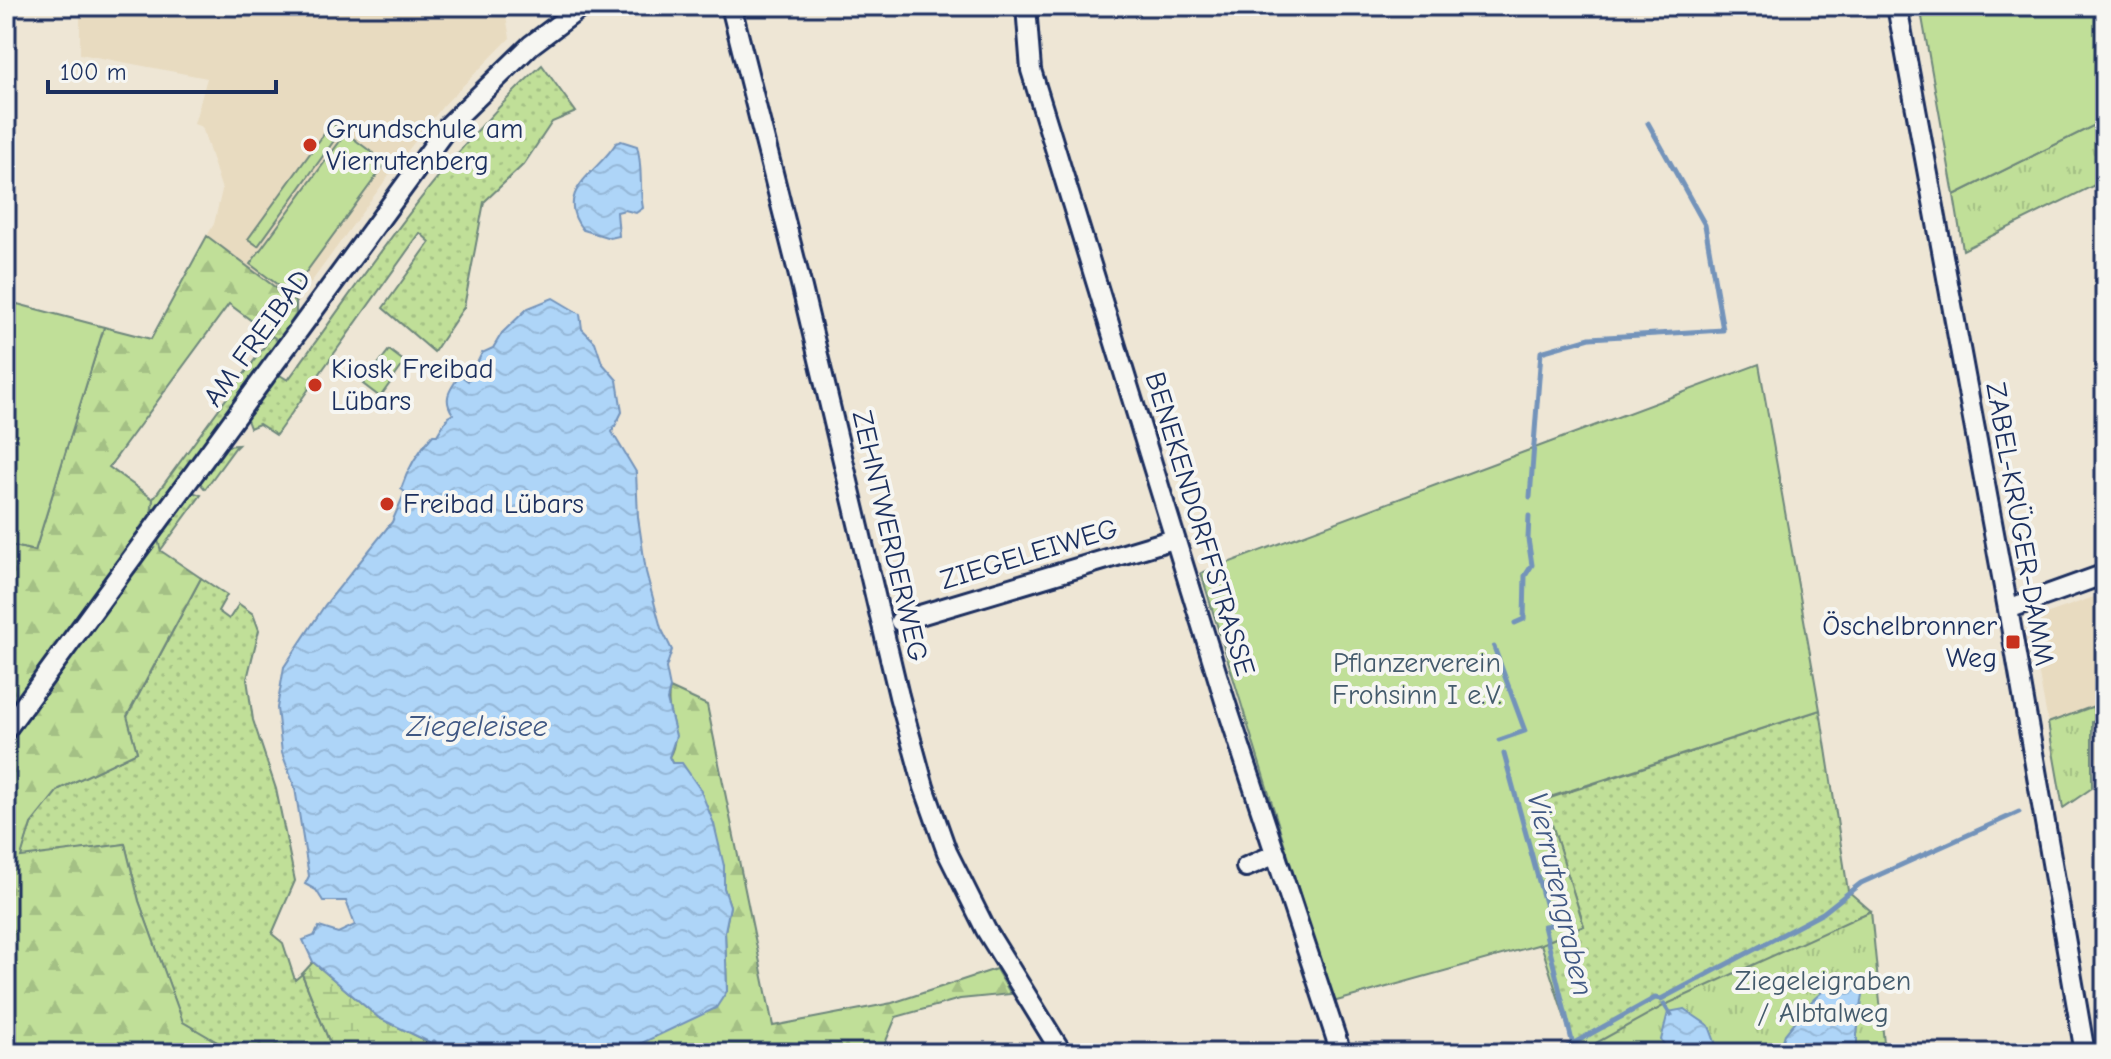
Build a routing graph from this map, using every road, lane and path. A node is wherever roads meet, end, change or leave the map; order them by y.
1 (583, 6) edge
2 (731, 6) edge
3 (1026, 6) edge
4 (1897, 6) edge
5 (1174, 539) junction
6 (2105, 574) edge
7 (2008, 609) junction
8 (900, 621) dead end
9 (6, 730) edge
10 (1276, 854) junction
11 (1246, 867) dead end
12 (1062, 1053) edge
13 (1341, 1053) edge
14 (2085, 1053) edge

1 - 9 street, AM FREIBAD
2 - 12 street, ZEHNTWERDERWEG
3 - 5 street, BENEKENDORFFSTRASSE
4 - 7 street, ZABEL-KRÜGER-DAMM
5 - 8 street, ZIEGELEIWEG
5 - 10 street, BENEKENDORFFSTRASSE
6 - 7 street
7 - 14 street, ZABEL-KRÜGER-DAMM
10 - 11 street
10 - 13 street, BENEKENDORFFSTRASSE

